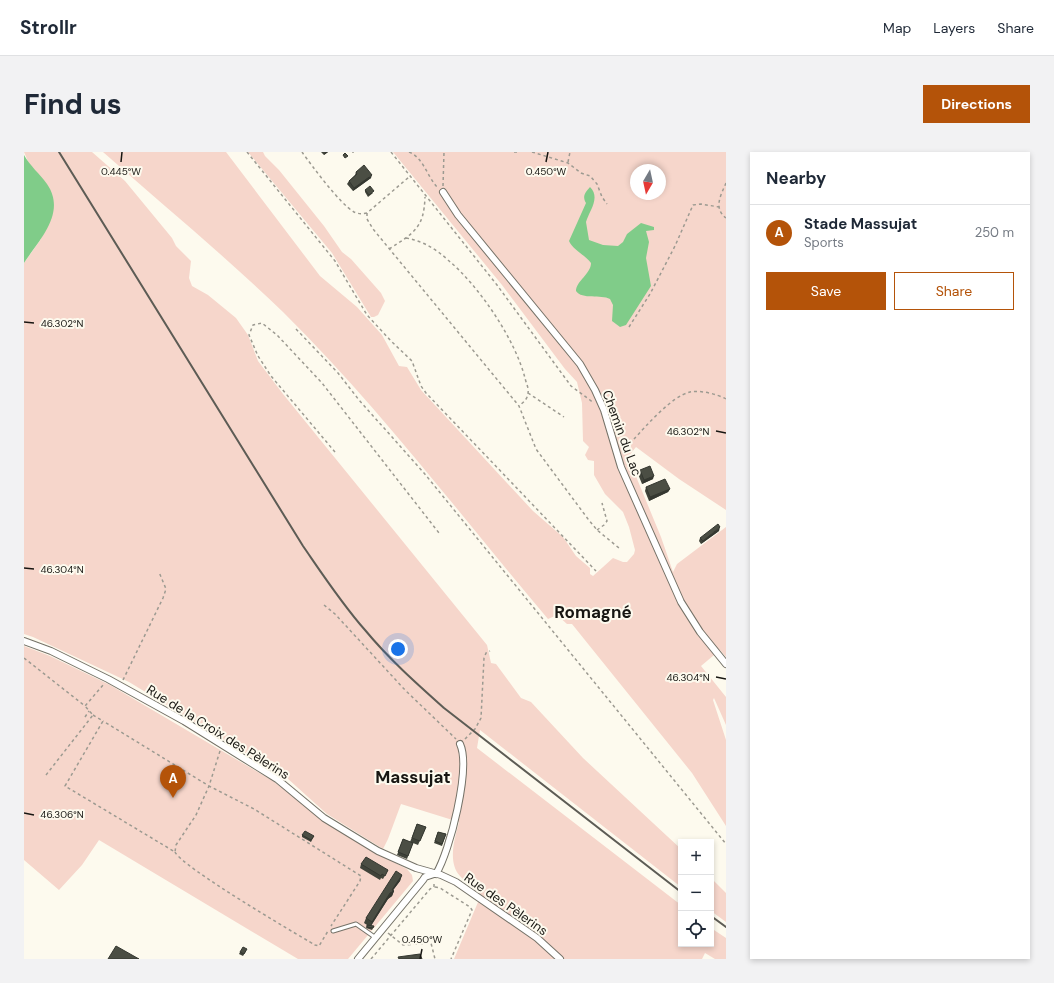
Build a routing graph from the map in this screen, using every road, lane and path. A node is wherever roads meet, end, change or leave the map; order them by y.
1 (247, 152) edge
2 (302, 152) edge
3 (391, 152) edge
4 (409, 152) edge
5 (444, 152) edge
6 (514, 152) edge
7 (519, 152) edge
8 (532, 152) edge
9 (570, 152) edge
10 (568, 163) junction
11 (409, 177) junction
12 (726, 183) edge
13 (443, 192) junction
14 (425, 197) junction
15 (607, 204) dead end
16 (719, 207) junction
17 (367, 213) junction
18 (726, 218) edge
19 (406, 238) junction
20 (389, 248) junction
21 (629, 327) dead end
22 (296, 329) dead end
23 (528, 393) junction
24 (726, 399) edge
25 (519, 406) junction
26 (604, 410) junction
27 (564, 417) dead end
28 (634, 439) dead end
29 (335, 452) dead end
30 (602, 503) dead end
31 (597, 530) junction
32 (439, 533) dead end
33 (619, 548) dead end
34 (596, 570) dead end
35 (158, 572) dead end
36 (324, 605) dead end
37 (24, 641) edge
38 (490, 651) dead end
39 (24, 658) edge
40 (726, 664) edge
41 (108, 679) junction
42 (120, 686) junction
43 (85, 706) junction
44 (89, 711) junction
45 (93, 715) junction
46 (85, 717) dead end
47 (104, 722) junction
48 (460, 744) junction
49 (224, 746) junction
50 (46, 775) dead end
51 (209, 786) junction
52 (726, 844) edge
53 (175, 852) junction
54 (436, 874) junction
55 (434, 887) junction
56 (383, 929) junction
57 (333, 932) dead end
58 (391, 935) junction
59 (376, 938) junction
60 (358, 959) edge
61 (371, 959) edge
62 (435, 959) edge
63 (451, 959) edge
64 (560, 959) edge

1 - 34 path
2 - 17 path
3 - 11 path
4 - 13 path
5 - 13 path
6 - 7 path
8 - 10 path
9 - 10 path
10 - 15 path
11 - 14 path
11 - 17 path
12 - 16 path
13 - 26 street, Chemin du Lac
14 - 19 path
14 - 26 path
16 - 18 path
16 - 21 path
17 - 20 path
19 - 20 path
19 - 23 path
20 - 25 path
22 - 52 path
23 - 25 path
23 - 27 path
24 - 28 path
25 - 31 path
26 - 40 street, Chemin du Lac
29 - 32 path
30 - 31 path
31 - 33 path
35 - 42 path
36 - 48 path
37 - 41 street, Rue de la Croix des Pèlerins
38 - 48 path
39 - 43 path
41 - 42 street, Rue de la Croix des Pèlerins
41 - 43 path
42 - 49 street, Rue de la Croix des Pèlerins
43 - 44 path
44 - 45 path
44 - 46 path
45 - 47 path
45 - 50 path
47 - 51 path
47 - 53 path
48 - 54 street
49 - 51 path
49 - 54 street, Rue de la Croix des Pèlerins
51 - 53 path
51 - 53 path
54 - 55 path
54 - 56 street
54 - 64 street, Rue des Pèlerins
55 - 58 path
55 - 63 path
56 - 58 path
56 - 59 street
57 - 59 lane
58 - 61 path
58 - 62 path
59 - 60 street

